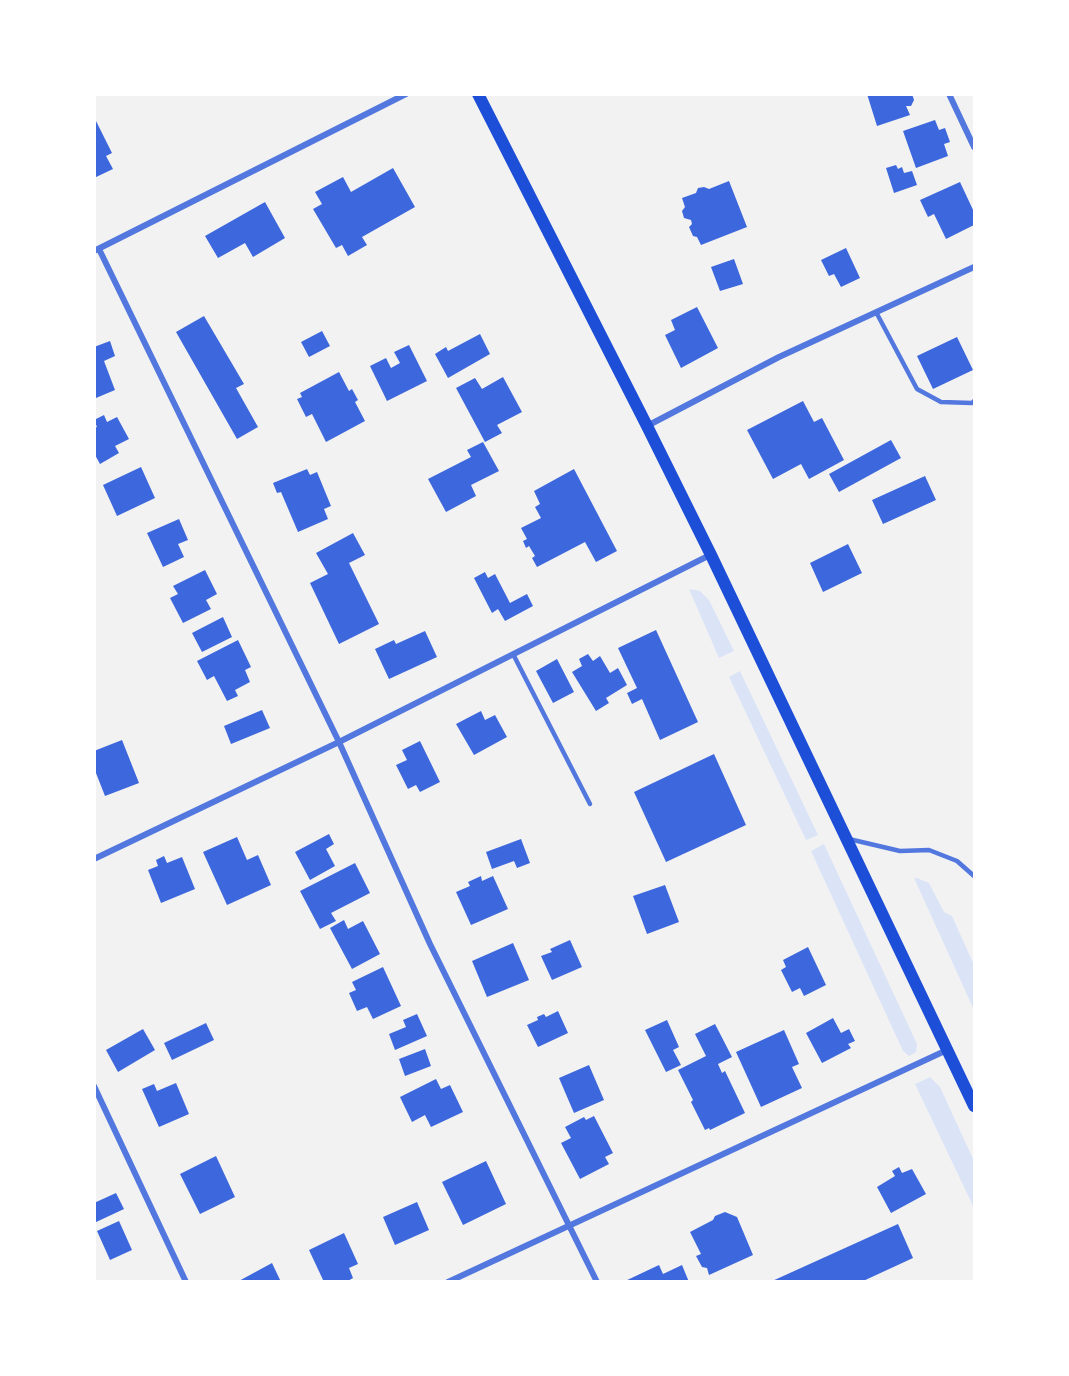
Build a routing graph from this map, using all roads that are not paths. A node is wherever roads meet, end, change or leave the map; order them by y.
1 (406, 94) edge
2 (478, 94) edge
3 (949, 94) edge
4 (975, 147) edge
5 (97, 250) edge
6 (975, 267) edge
7 (876, 312) junction
8 (975, 402) edge
9 (647, 426) junction
10 (711, 555) junction
11 (513, 654) junction
12 (339, 742) junction
13 (590, 804) dead end
14 (846, 838) junction
15 (94, 859) edge
16 (975, 876) edge
17 (947, 1049) junction
18 (94, 1086) edge
19 (975, 1106) edge
20 (570, 1225) junction
21 (186, 1281) edge
22 (448, 1281) edge
23 (597, 1281) edge

1 - 5 street
2 - 9 main road
3 - 4 street
5 - 12 street
6 - 7 street
7 - 8 lane
7 - 9 street
9 - 10 main road
10 - 11 street
10 - 14 main road
11 - 12 street
11 - 13 lane
12 - 15 street
12 - 20 street
14 - 16 lane
14 - 17 main road
17 - 19 main road
17 - 20 street
18 - 21 street
20 - 22 street
20 - 23 street

